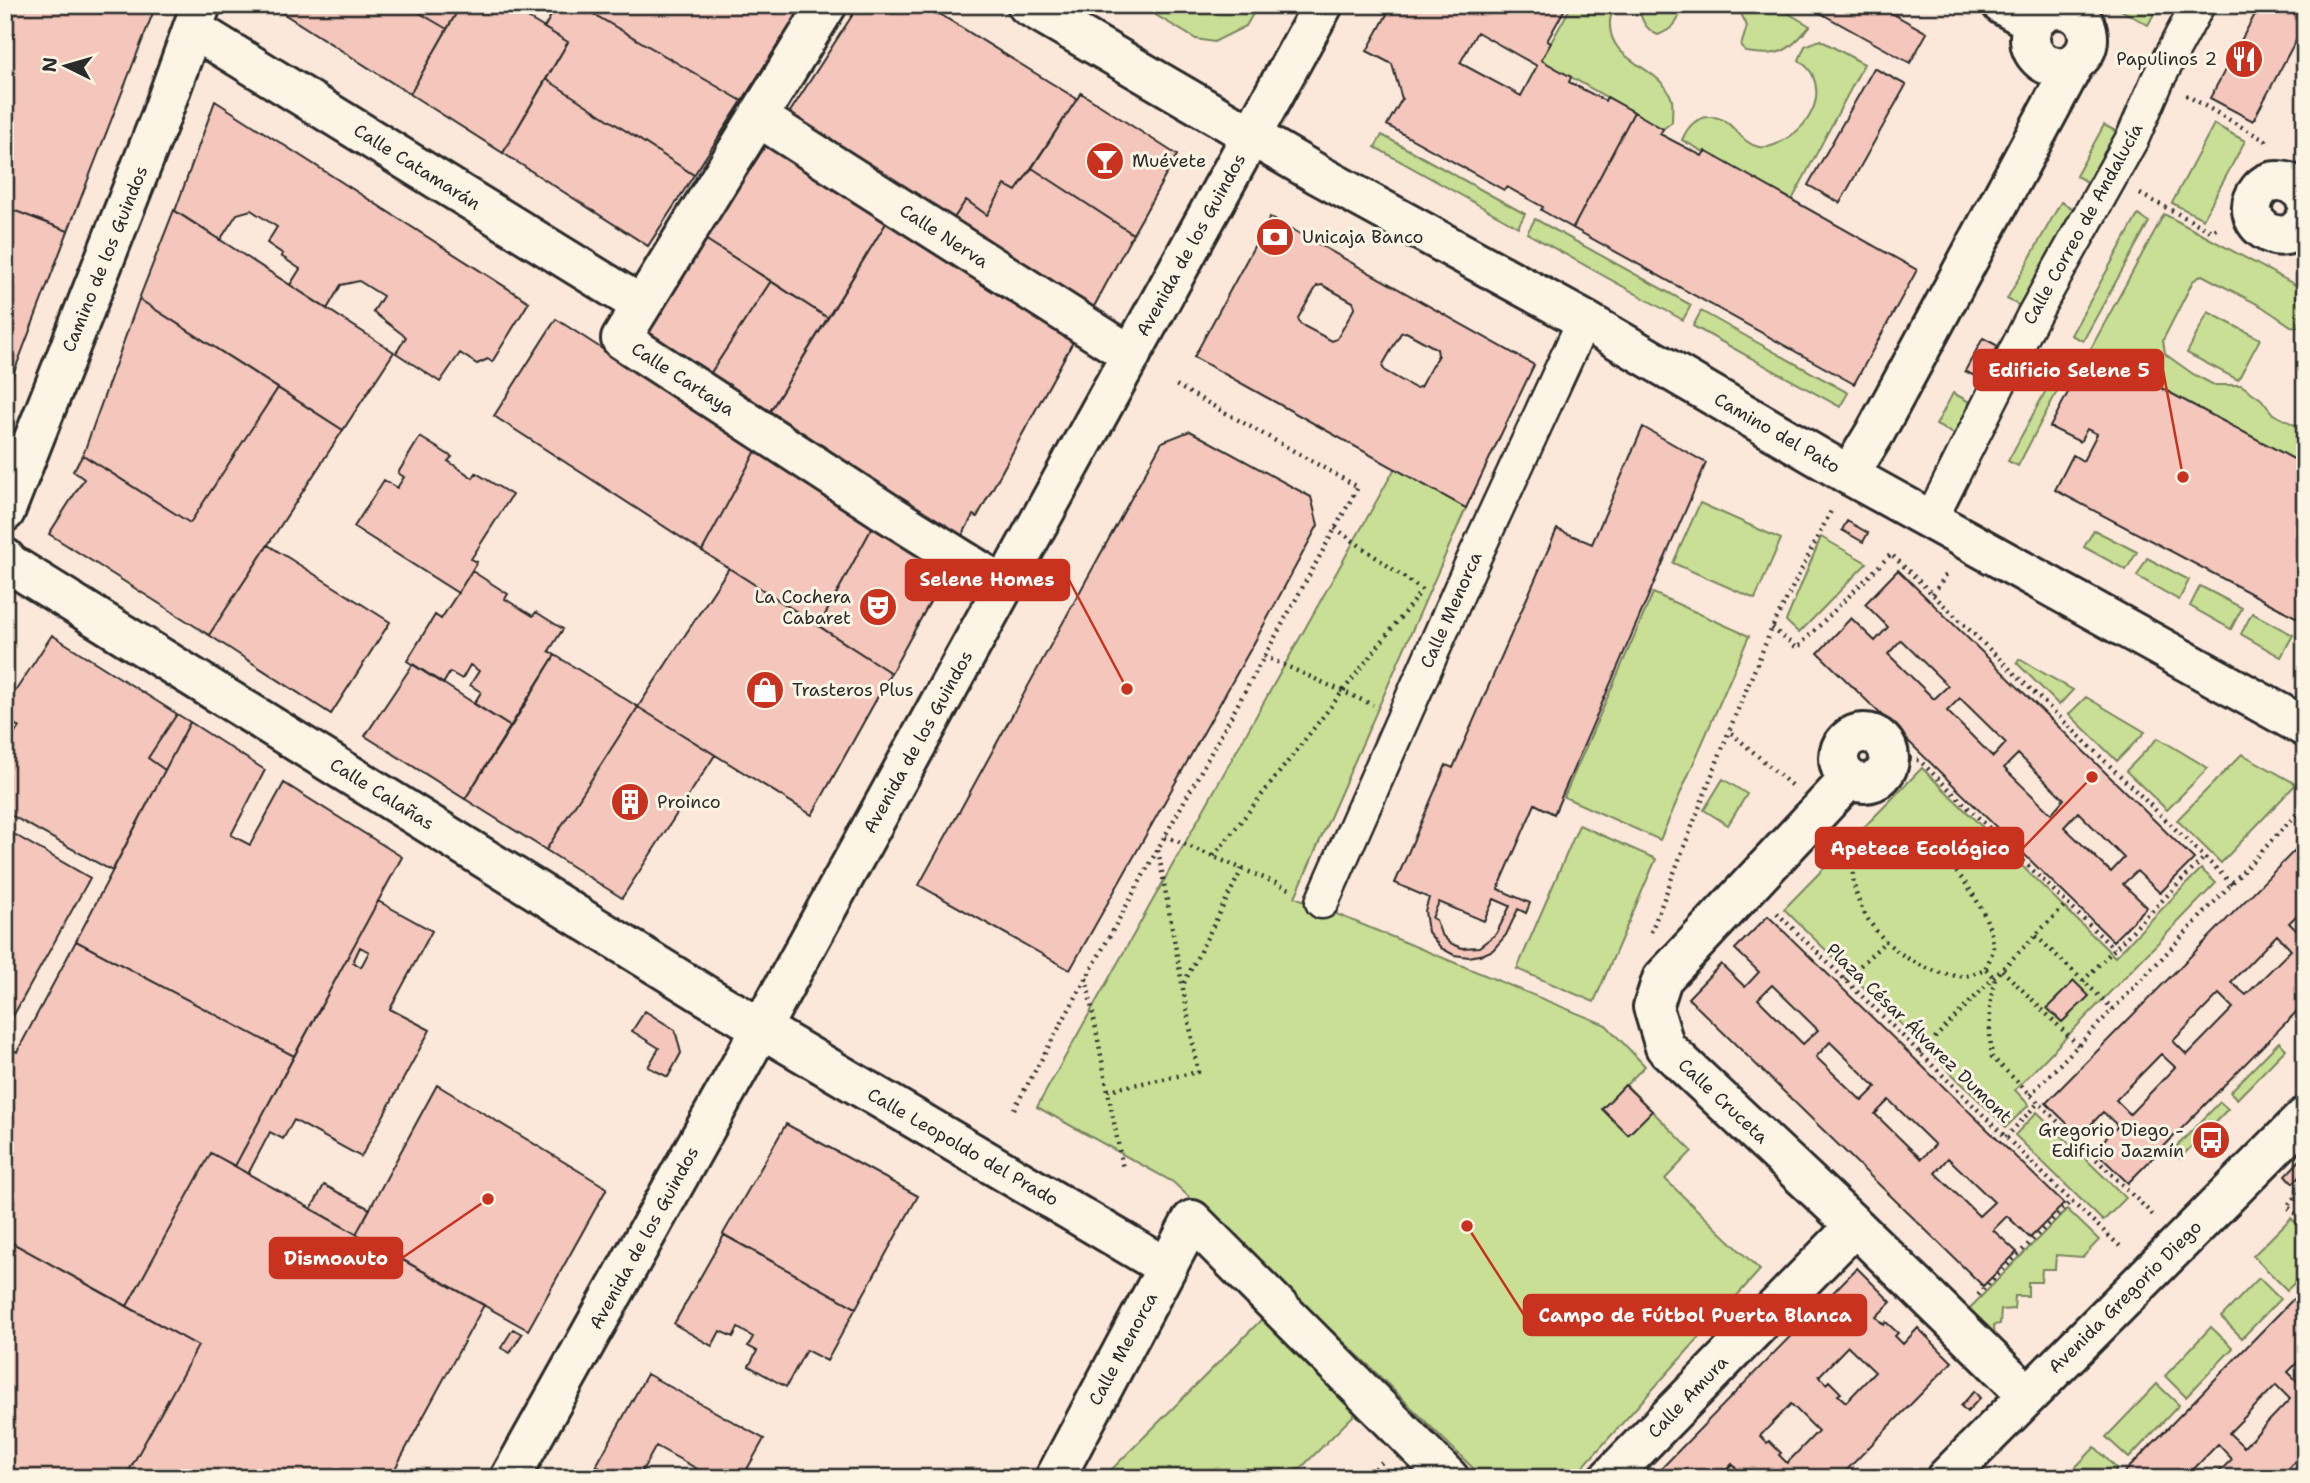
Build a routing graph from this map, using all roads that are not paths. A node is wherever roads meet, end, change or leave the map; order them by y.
1 (827, 5) edge
2 (1027, 5) edge
3 (1323, 5) edge
4 (2198, 5) edge
5 (2018, 14) edge
6 (197, 17) edge
7 (758, 117) junction
8 (1251, 136) junction
9 (2304, 216) edge
10 (641, 306) junction
11 (1584, 320) junction
12 (1131, 355) junction
13 (1849, 475) junction
14 (5, 512) edge
15 (1931, 519) junction
16 (5, 558) edge
17 (1004, 586) junction
18 (2305, 727) edge
19 (1889, 757) road end
20 (1322, 902) road end
21 (760, 1028) junction
22 (2305, 1117) edge
23 (1855, 1226) junction
24 (1166, 1267) junction
25 (2028, 1395) junction
26 (510, 1478) edge
27 (1055, 1478) edge
28 (1448, 1478) edge
29 (1609, 1478) edge
30 (1946, 1478) edge

1 - 7 street, Calle Cartaya
2 - 8 street, Camino del Pato
3 - 8 street, Avenida de los Guindos
4 - 15 street, Calle Correo de Andalucía
5 - 13 street
6 - 10 street, Calle Catamarán
6 - 14 street, Camino de los Guindos
7 - 10 street, Calle Cartaya
7 - 12 street, Calle Nerva
8 - 11 street, Camino del Pato
8 - 12 street, Avenida de los Guindos
9 - 9 street
10 - 17 street, Calle Cartaya
11 - 13 street, Camino del Pato
11 - 20 street, Calle Menorca
12 - 17 street, Avenida de los Guindos
13 - 15 street, Camino del Pato
15 - 18 street, Camino del Pato
16 - 21 street, Calle Calañas
17 - 21 street, Avenida de los Guindos
19 - 23 street, Calle Cruceta
21 - 24 street, Calle Leopoldo del Prado
21 - 26 street, Avenida de los Guindos
22 - 25 street, Avenida Gregorio Diego
23 - 25 street, Calle Cruceta
23 - 29 street, Calle Amura
24 - 27 street, Calle Menorca
24 - 28 street, Calle Menorca
25 - 30 street, Avenida Gregorio Diego

